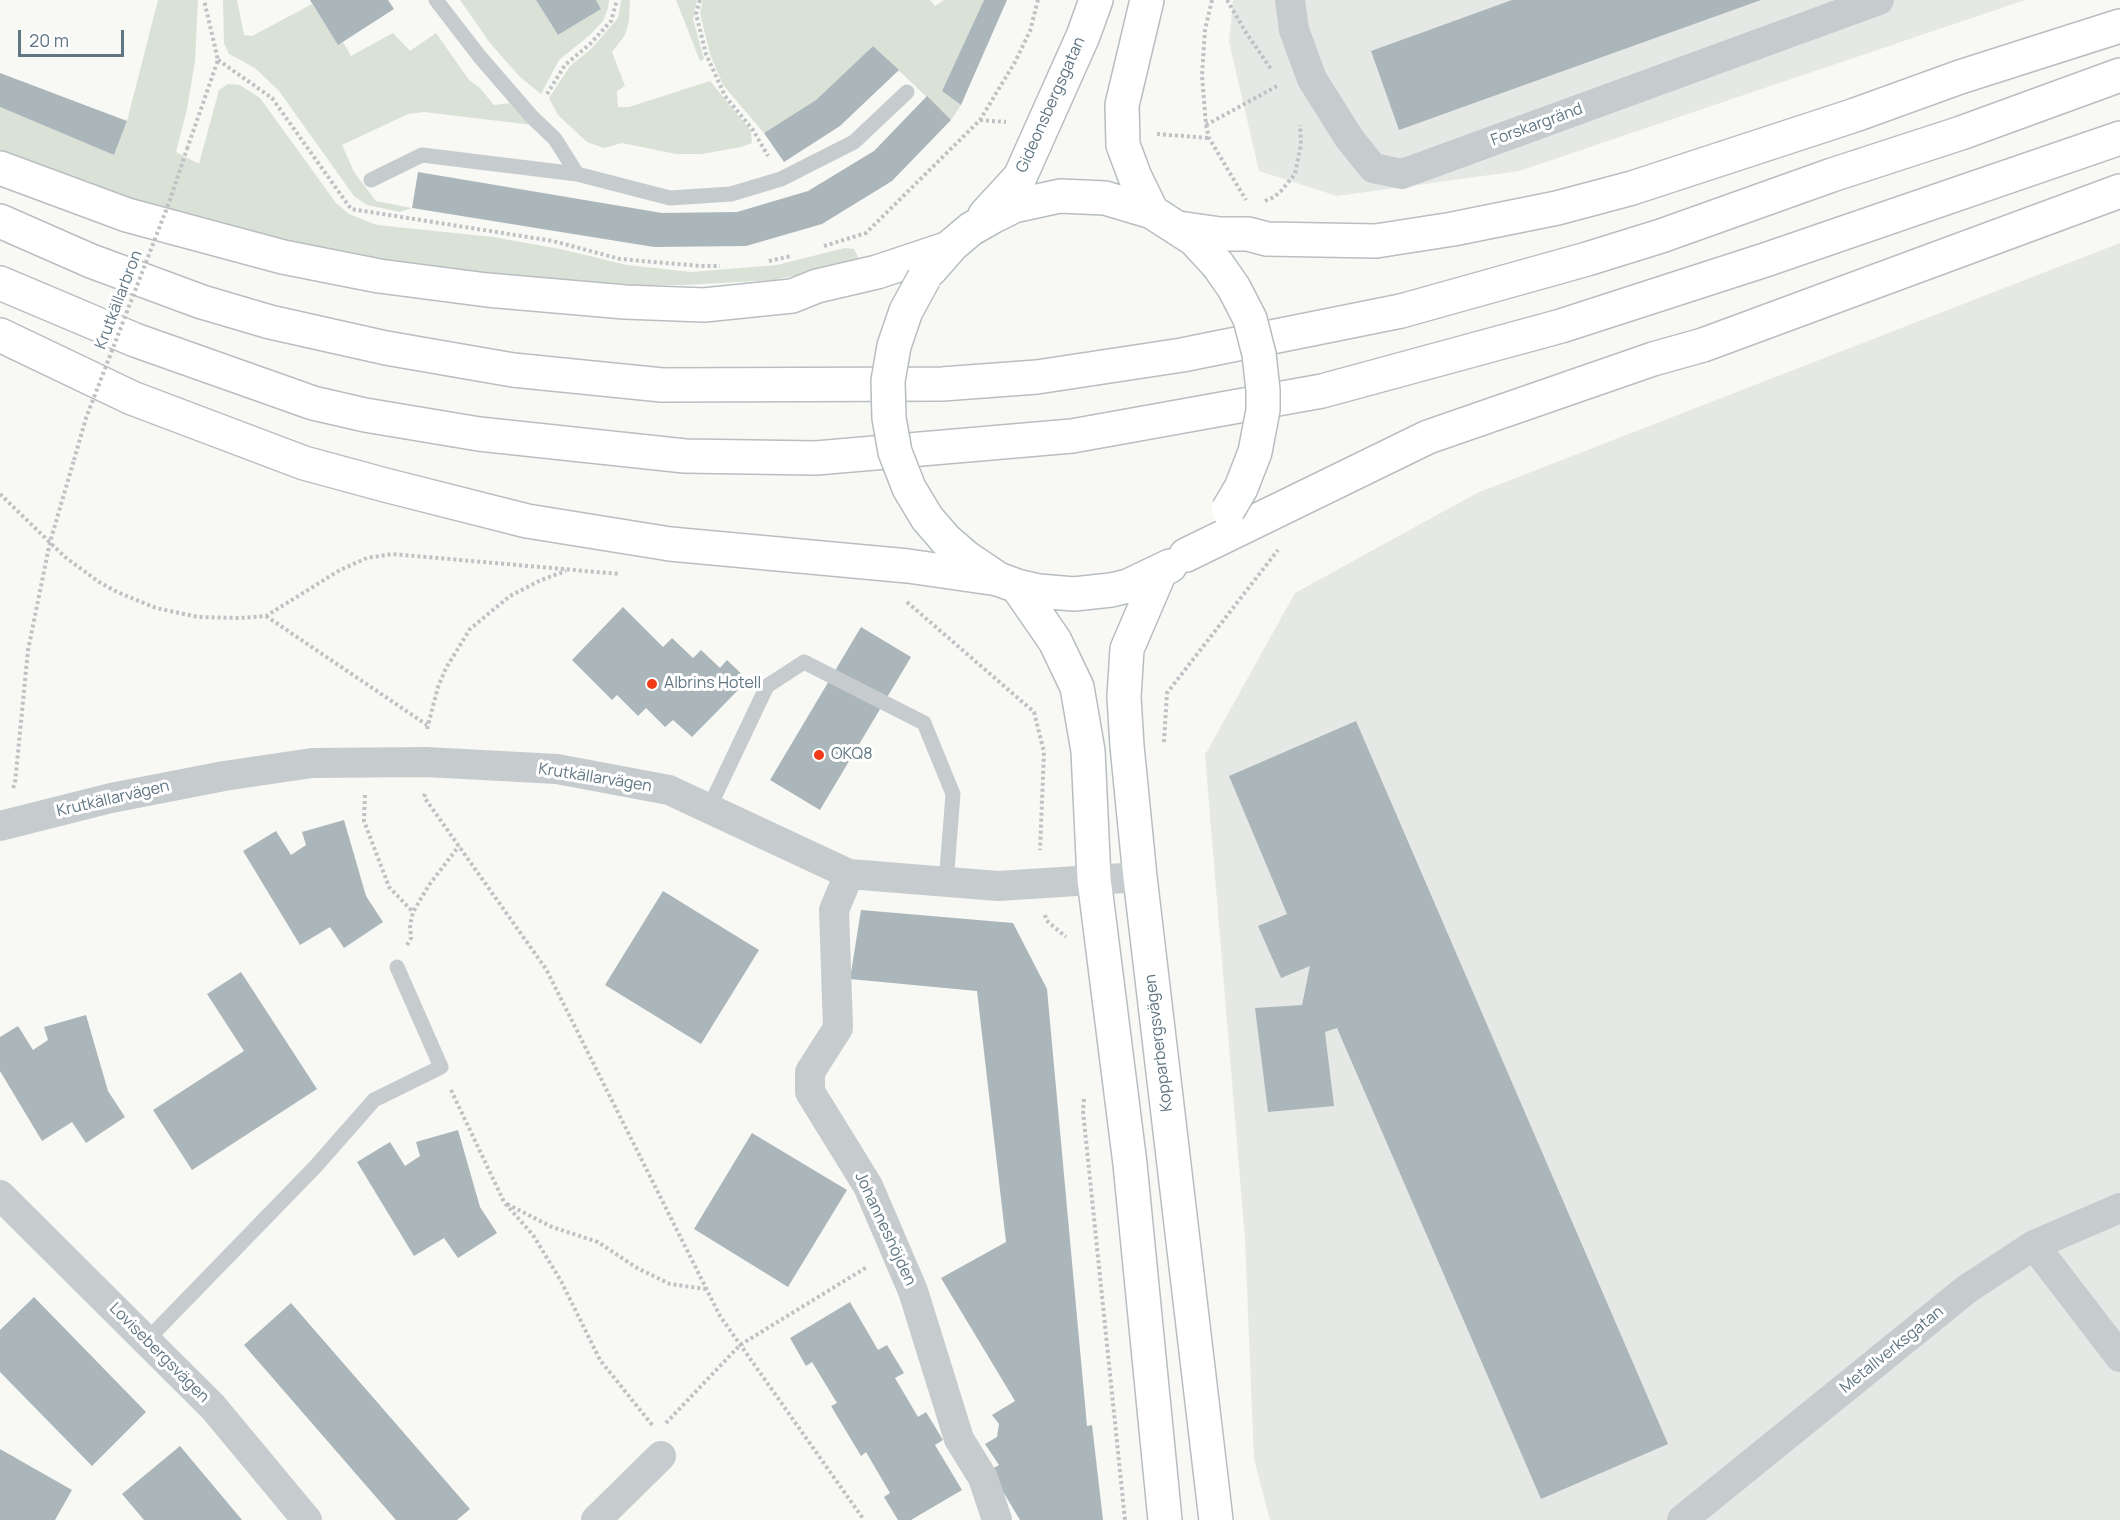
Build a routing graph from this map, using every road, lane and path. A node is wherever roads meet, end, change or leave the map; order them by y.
1 (204, 0) edge
2 (436, 0) edge
3 (617, 0) edge
4 (700, 0) edge
5 (1038, 0) edge
6 (1096, 0) edge
7 (1146, 0) edge
8 (1212, 0) edge
9 (1290, 0) edge
10 (1879, 0) edge
11 (2120, 26) edge
12 (218, 60) junction
13 (2120, 75) edge
14 (1286, 82) dead end
15 (907, 92) dead end
16 (532, 117) junction
17 (1300, 121) dead end
18 (1206, 125) junction
19 (2120, 138) edge
20 (0, 168) edge
21 (577, 174) junction
22 (781, 179) junction
23 (371, 180) dead end
24 (2120, 191) edge
25 (1258, 204) dead end
26 (1250, 207) dead end
27 (1165, 220) junction
28 (0, 221) edge
29 (960, 239) junction
30 (816, 248) dead end
31 (795, 254) dead end
32 (767, 261) dead end
33 (729, 265) dead end
34 (0, 283) edge
35 (0, 334) edge
36 (0, 494) edge
37 (1283, 510) junction
38 (50, 542) junction
39 (1173, 564) junction
40 (1007, 582) junction
41 (903, 599) dead end
42 (266, 616) junction
43 (427, 725) junction
44 (1165, 753) dead end
45 (426, 762) junction
46 (10, 794) dead end
47 (377, 795) dead end
48 (412, 797) dead end
49 (424, 797) junction
50 (709, 808) junction
51 (0, 826) edge
52 (459, 846) junction
53 (849, 874) junction
54 (1140, 877) junction
55 (1094, 879) junction
56 (946, 883) junction
57 (1043, 884) junction
58 (413, 912) junction
59 (1072, 942) dead end
60 (397, 967) joint
61 (441, 1066) junction
62 (1085, 1088) dead end
63 (0, 1195) edge
64 (504, 1202) junction
65 (2120, 1208) edge
66 (2034, 1245) junction
67 (896, 1250) junction
68 (706, 1289) junction
69 (147, 1340) junction
70 (740, 1345) junction
71 (2120, 1358) edge
72 (659, 1444) junction
73 (307, 1520) edge
74 (596, 1520) edge
75 (864, 1520) edge
76 (997, 1520) edge
77 (1125, 1520) edge
78 (1165, 1520) edge
79 (1216, 1520) edge
80 (1682, 1520) edge

1 - 12 path
2 - 16 lane
3 - 16 path
4 - 22 path
5 - 30 path
6 - 29 main road, Gideonsbergsgatan
7 - 27 main road
8 - 18 path
9 - 10 street, Forskargränd
11 - 27 main road
12 - 33 path
12 - 38 path, Krutkällarbron, bridge
13 - 28 main road
14 - 18 path
15 - 22 lane
16 - 21 lane
17 - 25 path
18 - 26 path
19 - 34 main road
20 - 29 main road
21 - 22 lane
21 - 23 lane
24 - 37 main road
27 - 29 main road
27 - 39 main road, bridge
29 - 40 main road, Gideonsbergsgatan, bridge
31 - 32 path
35 - 40 main road
36 - 38 path
37 - 39 main road
37 - 44 path
38 - 42 path
38 - 46 path, Krutkällarbron
39 - 40 main road
39 - 54 main road, Kopparbergsvägen
40 - 55 main road
41 - 57 path
42 - 43 path
42 - 43 path
43 - 45 path
45 - 49 path
45 - 50 street, Krutkällarvägen
45 - 51 street, Krutkällarvägen
47 - 58 path
48 - 49 path
49 - 52 path
50 - 53 street, Krutkällarvägen
50 - 56 lane
52 - 58 path
52 - 68 path
53 - 56 street, Krutkällarvägen
53 - 67 street, Johanneshöjden
54 - 55 street, Krutkällarvägen
54 - 79 main road, Kopparbergsvägen
55 - 57 street, Krutkällarvägen
55 - 78 main road
56 - 57 street, Krutkällarvägen
57 - 59 path
58 - 60 path
60 - 61 lane
61 - 64 path
61 - 69 lane
62 - 77 path
63 - 69 street, Lovisebergsvägen
64 - 68 path
64 - 72 path
65 - 66 street, Metallverksgatan
66 - 71 street
66 - 80 street, Metallverksgatan
67 - 70 path
67 - 76 street, Johanneshöjden
68 - 70 path
69 - 73 street, Lovisebergsvägen
70 - 72 path
70 - 75 path
72 - 74 street

